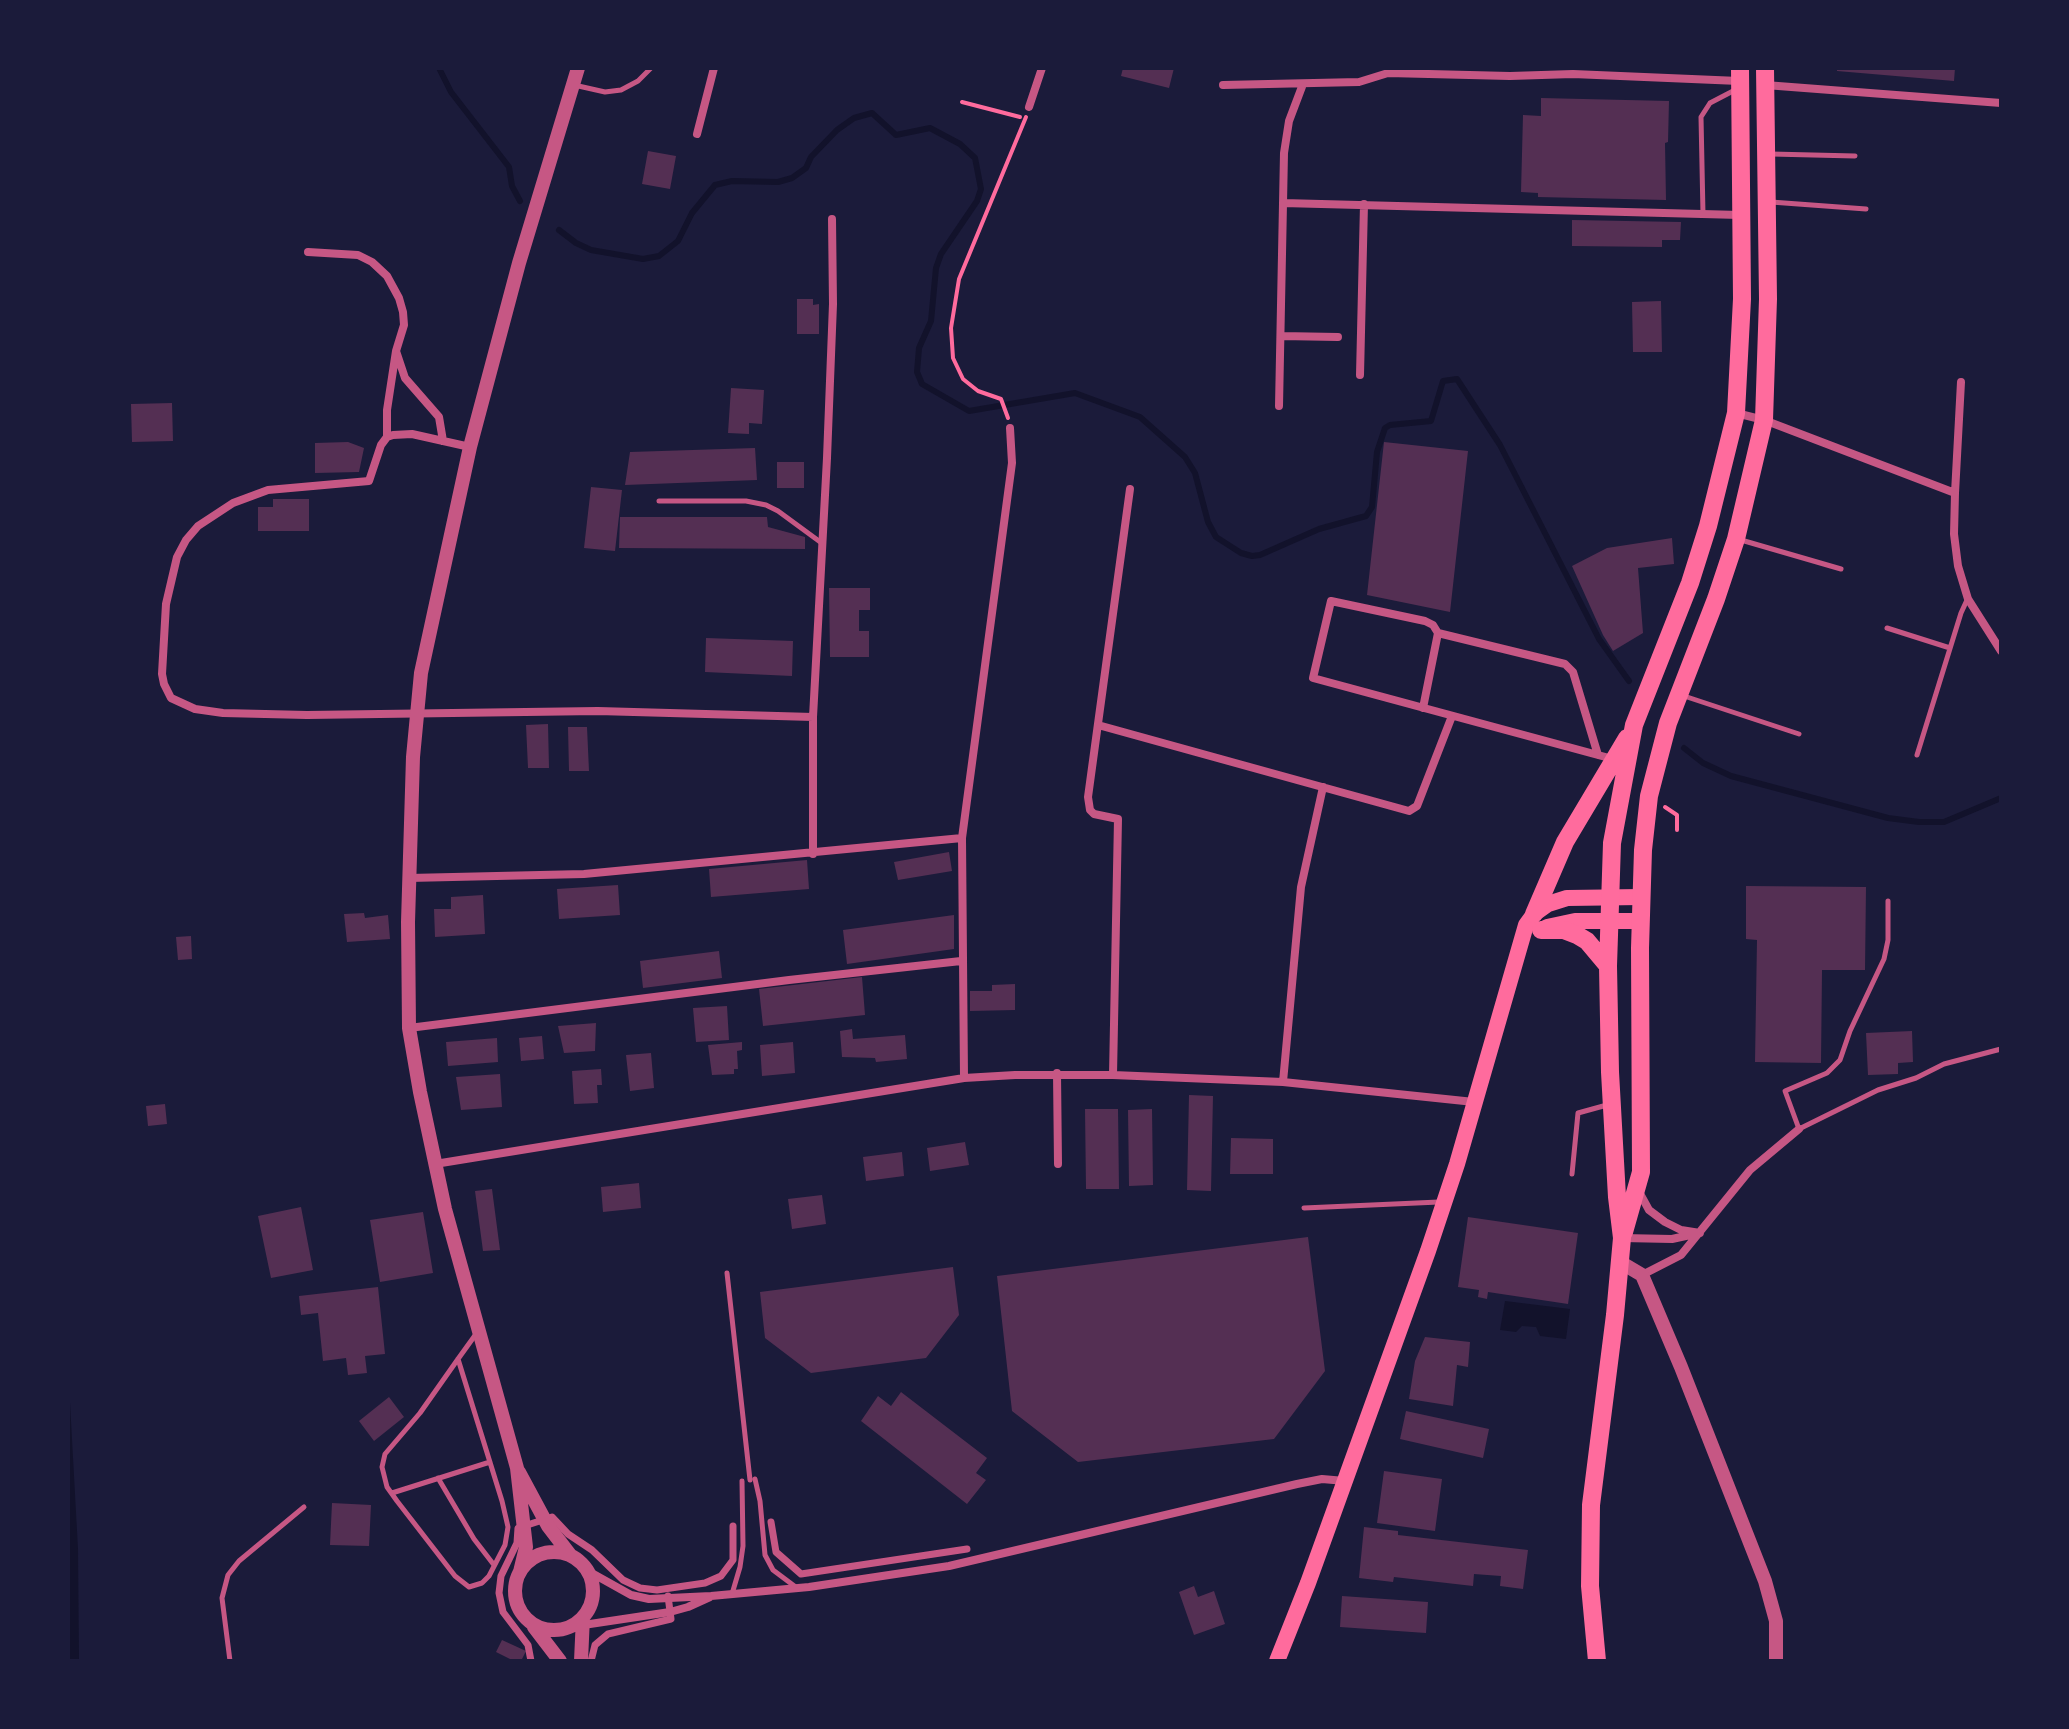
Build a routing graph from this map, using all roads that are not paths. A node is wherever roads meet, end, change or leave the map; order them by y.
1 (578, 68) edge
2 (651, 68) edge
3 (714, 68) edge
4 (1042, 68) edge
5 (1385, 70) edge
6 (1573, 71) edge
7 (1764, 76) edge
8 (1740, 79) edge
9 (1303, 84) junction
10 (573, 85) junction
11 (1223, 85) dead end
12 (2001, 103) edge
13 (1029, 107) road end
14 (697, 134) dead end
15 (1766, 154) junction
16 (1855, 156) dead end
17 (1766, 202) junction
18 (1283, 203) junction
19 (1364, 204) junction
20 (1866, 209) dead end
21 (1703, 214) junction
22 (1741, 215) junction
23 (832, 219) dead end
24 (308, 252) dead end
25 (1281, 336) junction
26 (1338, 337) dead end
27 (396, 351) junction
28 (1360, 375) dead end
29 (1961, 382) dead end
30 (1279, 406) dead end
31 (1736, 413) junction
32 (1764, 420) junction
33 (1010, 428) dead end
34 (387, 437) junction
35 (443, 441) junction
36 (470, 447) junction
37 (1130, 489) dead end
38 (1955, 493) junction
39 (659, 501) dead end
40 (1736, 539) junction
41 (824, 544) junction
42 (1841, 569) dead end
43 (1968, 599) junction
44 (1887, 628) dead end
45 (1438, 633) junction
46 (1950, 648) junction
47 (2001, 651) edge
48 (1679, 694) junction
49 (1423, 708) junction
50 (416, 714) junction
51 (1452, 716) junction
52 (813, 717) junction
53 (1098, 725) junction
54 (1634, 725) junction
55 (1799, 734) dead end
56 (1917, 755) dead end
57 (1606, 757) junction
58 (1323, 787) junction
59 (962, 838) junction
60 (813, 854) junction
61 (409, 878) junction
62 (1610, 897) junction
63 (1641, 897) junction
64 (1888, 901) dead end
65 (1609, 921) junction
66 (1640, 921) junction
67 (1538, 922) junction
68 (961, 961) junction
69 (1608, 966) junction
70 (409, 1028) junction
71 (2001, 1049) edge
72 (1057, 1073) junction
73 (1113, 1075) junction
74 (964, 1078) junction
75 (1283, 1082) junction
76 (1474, 1102) junction
77 (1612, 1104) junction
78 (1799, 1129) junction
79 (434, 1164) junction
80 (1058, 1164) dead end
81 (1572, 1174) dead end
82 (1638, 1189) junction
83 (1444, 1202) junction
84 (1304, 1208) dead end
85 (1700, 1233) junction
86 (1622, 1238) junction
87 (1620, 1262) junction
88 (727, 1273) dead end
89 (1642, 1275) junction
90 (478, 1332) junction
91 (458, 1359) junction
92 (490, 1462) junction
93 (517, 1468) junction
94 (438, 1478) junction
95 (742, 1481) dead end
96 (1345, 1481) junction
97 (391, 1493) junction
98 (304, 1507) dead end
99 (544, 1520) junction
100 (771, 1522) dead end
101 (525, 1526) junction
102 (733, 1526) dead end
103 (967, 1549) dead end
104 (571, 1556) junction
105 (494, 1565) junction
106 (588, 1571) junction
107 (520, 1572) junction
108 (798, 1588) junction
109 (668, 1593) junction
110 (731, 1595) junction
111 (711, 1596) junction
112 (670, 1612) junction
113 (529, 1621) junction
114 (579, 1624) junction
115 (553, 1657) edge
116 (230, 1661) edge
117 (531, 1661) edge
118 (581, 1661) edge
119 (591, 1661) edge
120 (1277, 1661) edge
121 (1597, 1661) edge
122 (1776, 1661) edge

1 - 10 street
2 - 10 lane
3 - 14 street
4 - 13 street
5 - 6 street
5 - 9 street
6 - 8 street
7 - 12 street
7 - 15 main road
8 - 21 lane
8 - 22 main road
9 - 11 street
9 - 18 street
10 - 36 street
15 - 16 lane
15 - 17 main road
17 - 20 lane
17 - 32 main road
18 - 19 street
18 - 25 street
19 - 21 street
19 - 28 street
21 - 22 street
22 - 31 main road
23 - 41 street
24 - 27 street
25 - 26 street
25 - 30 street
27 - 34 street
27 - 35 street
29 - 38 street
31 - 32 street
31 - 54 main road
32 - 38 street
32 - 40 main road
33 - 59 street
34 - 35 street
34 - 50 street
35 - 36 street
36 - 50 street
37 - 53 street
38 - 43 street
39 - 41 lane
40 - 42 lane
40 - 48 main road
41 - 52 street
43 - 46 lane
43 - 47 street
44 - 46 lane
45 - 49 street
45 - 49 street
45 - 57 street
46 - 56 lane
48 - 55 lane
48 - 63 main road
49 - 51 street
50 - 52 street
50 - 61 street
51 - 57 street
51 - 58 street
52 - 60 street
53 - 58 street
53 - 73 street
54 - 57 main road
54 - 62 main road
57 - 67 main road
58 - 75 street
59 - 60 street
59 - 68 street
60 - 61 street
61 - 70 street
62 - 63 main road
62 - 65 main road
62 - 67 main road
63 - 66 main road
64 - 78 lane
65 - 66 main road
65 - 67 main road
65 - 69 main road
66 - 82 main road
67 - 69 main road
67 - 76 main road
68 - 70 street
68 - 74 street
69 - 77 main road
70 - 79 street
71 - 78 lane
72 - 73 street
72 - 74 street
72 - 80 street
73 - 75 street
74 - 79 street
75 - 76 street
76 - 83 main road
77 - 81 lane
77 - 86 main road
78 - 85 street
79 - 90 street
82 - 85 street
82 - 86 main road
83 - 84 lane
83 - 96 main road
85 - 86 street
85 - 89 street
86 - 87 main road
87 - 89 street
87 - 121 main road
88 - 108 lane
89 - 122 street
90 - 91 lane
90 - 93 street
91 - 92 lane
91 - 97 lane
92 - 94 lane
92 - 105 lane
93 - 99 street
93 - 101 street
94 - 97 lane
94 - 105 lane
95 - 110 lane
96 - 108 street
96 - 120 main road
97 - 105 lane
98 - 116 lane
99 - 101 street
99 - 104 street
99 - 109 street
100 - 103 street
101 - 107 street
101 - 117 street
102 - 109 street
104 - 106 street
104 - 107 street
106 - 109 street
106 - 114 street
107 - 113 street
108 - 110 street
109 - 111 street
109 - 112 street
110 - 111 street
111 - 112 street
112 - 114 street
112 - 119 street
113 - 114 street
113 - 115 street
114 - 118 street

